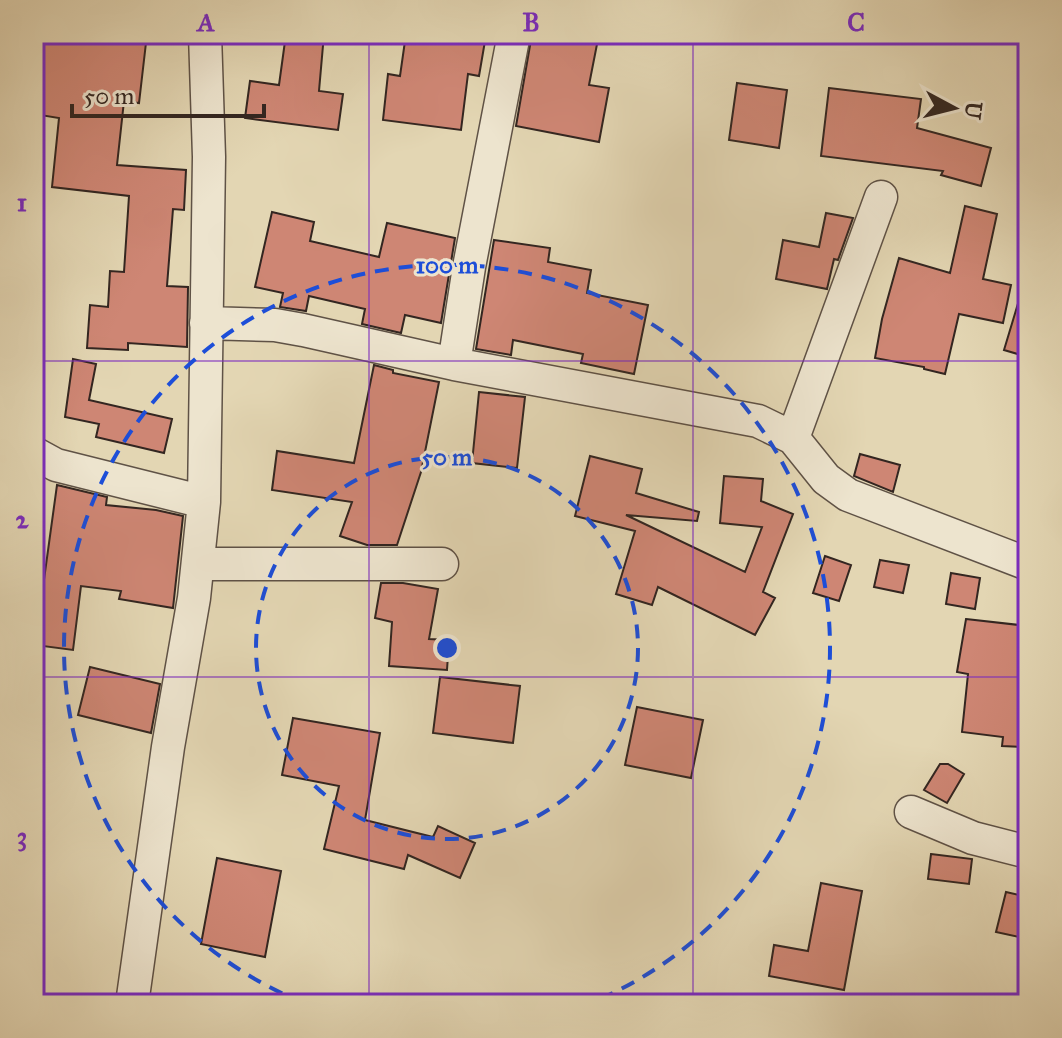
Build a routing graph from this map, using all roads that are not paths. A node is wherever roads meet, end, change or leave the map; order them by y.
1 (205, 34) edge
2 (514, 34) edge
3 (881, 197) dead end
4 (206, 323) junction
5 (454, 364) junction
6 (793, 438) junction
7 (34, 453) edge
8 (204, 502) junction
9 (198, 564) junction
10 (442, 564) dead end
11 (1028, 564) edge
12 (911, 812) dead end
13 (1028, 852) edge
14 (132, 1004) edge

1 - 4 street
2 - 5 street
3 - 6 street
4 - 5 street
4 - 8 street
5 - 6 street
6 - 11 street
7 - 8 street
8 - 9 street
9 - 10 street
9 - 14 street
12 - 13 street

